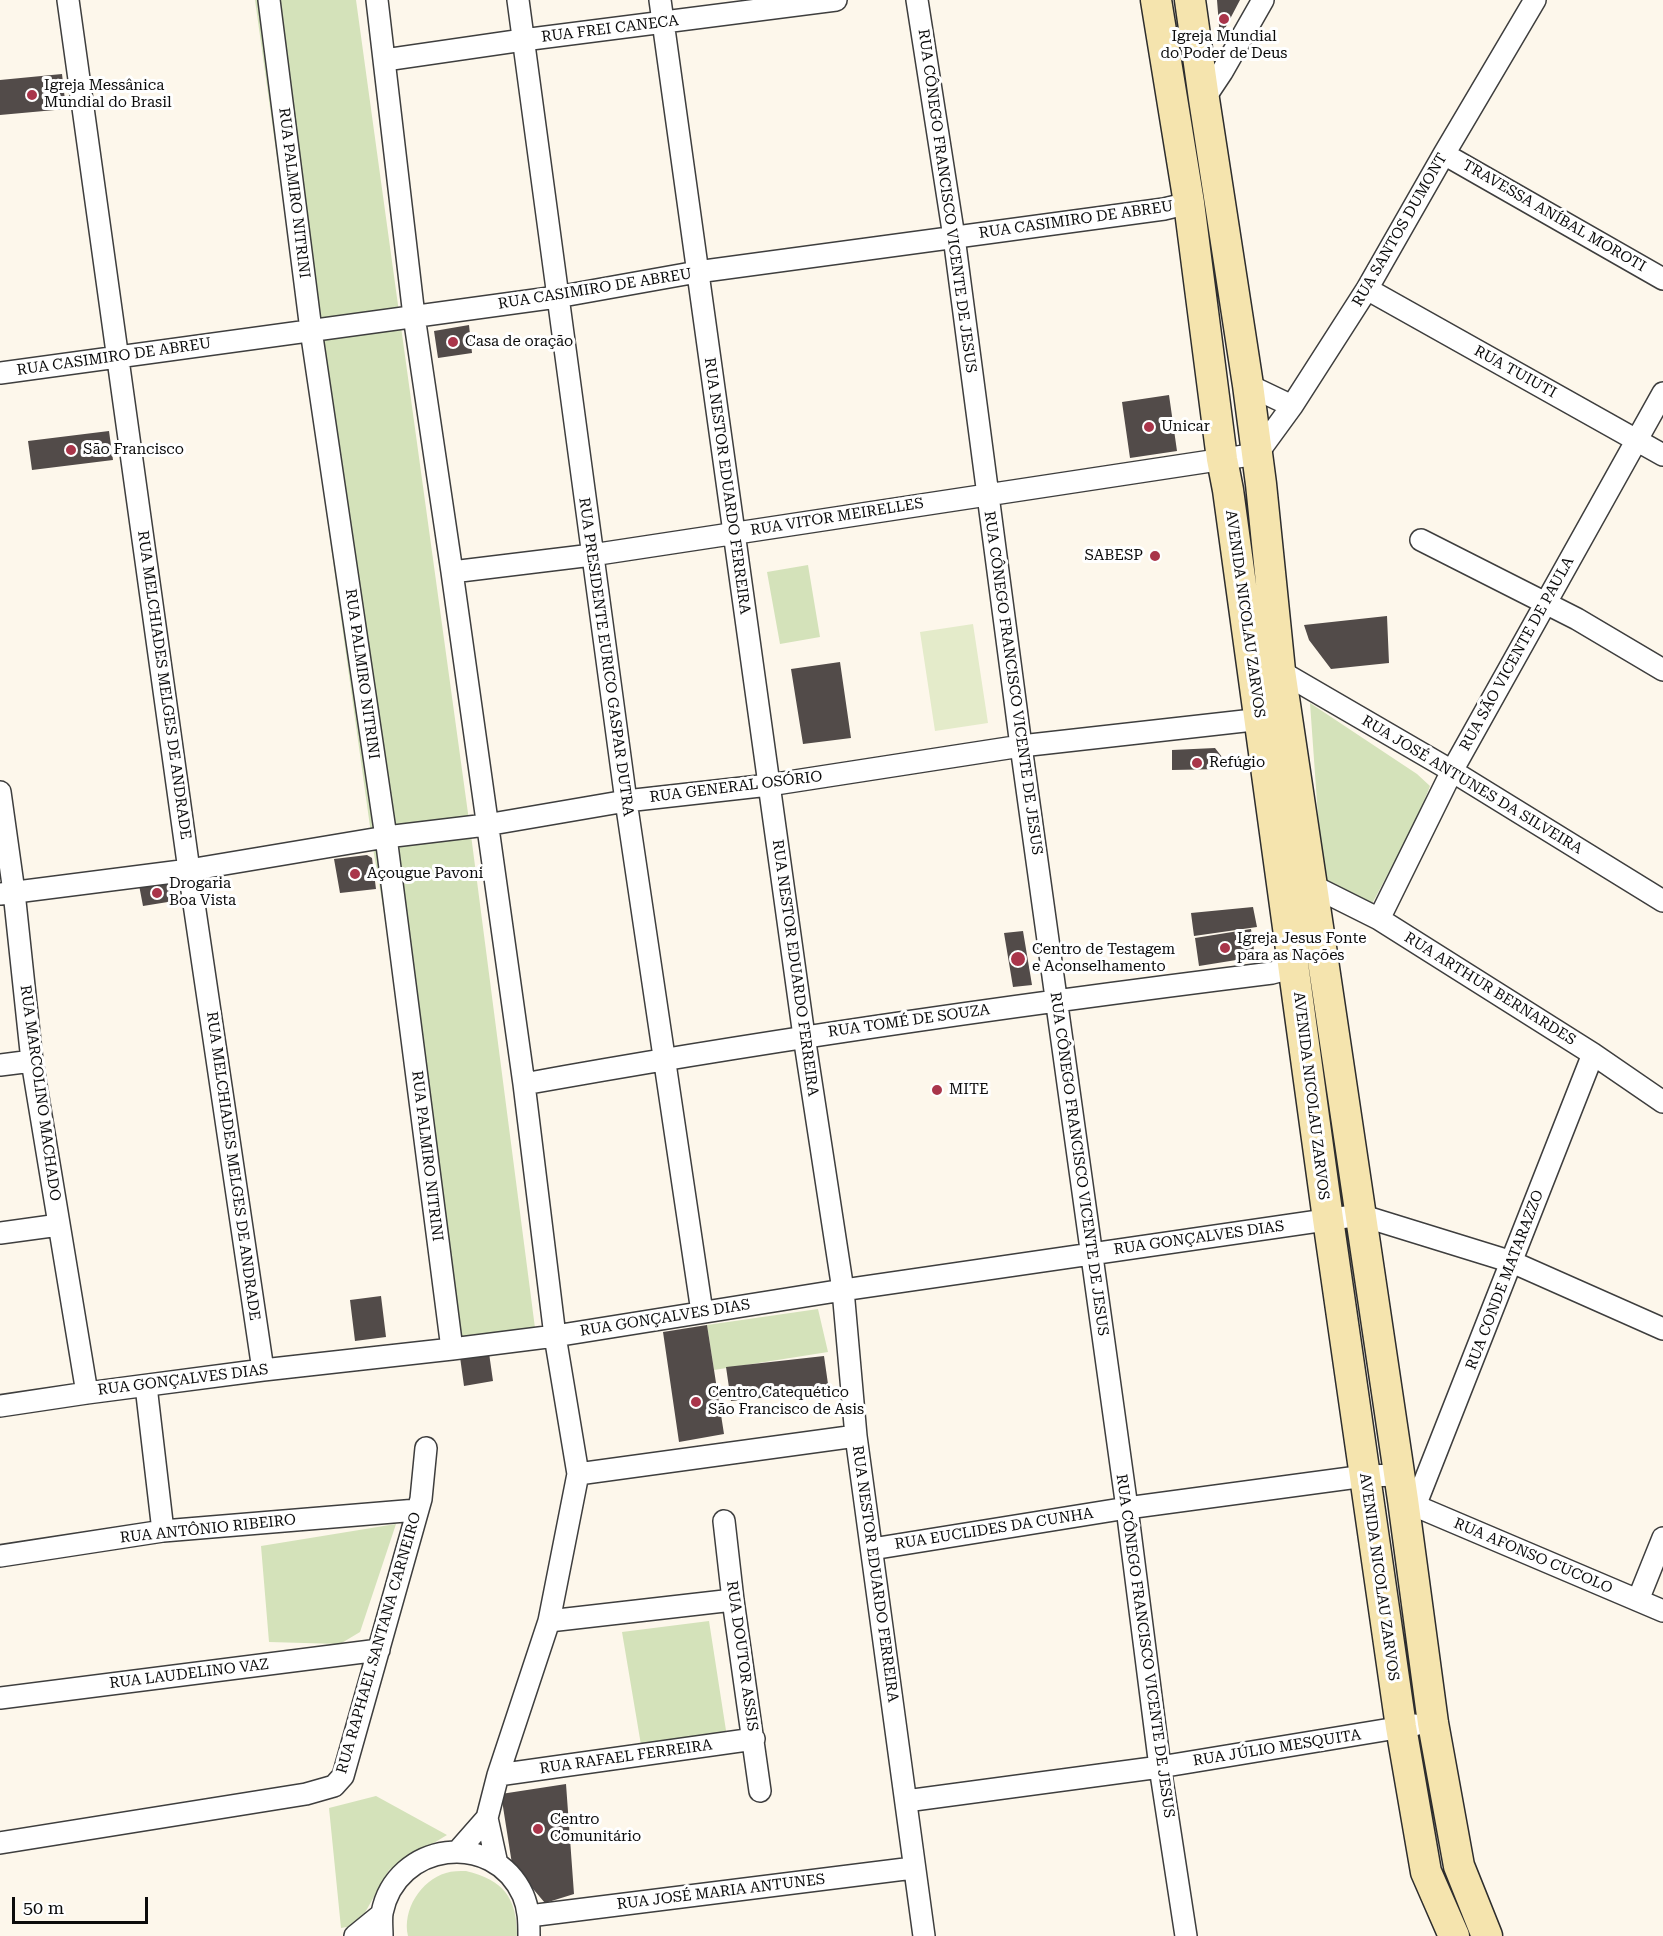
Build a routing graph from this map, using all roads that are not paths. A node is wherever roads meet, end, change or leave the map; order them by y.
1 (68, 0) edge
2 (269, 0) edge
3 (378, 0) edge
4 (518, 0) edge
5 (660, 0) edge
6 (836, 0) edge
7 (917, 0) edge
8 (1156, 0) edge
9 (1190, 0) edge
10 (1263, 0) edge
11 (1534, 0) edge
12 (663, 23) junction
13 (524, 40) junction
14 (385, 60) junction
15 (1204, 99) junction
16 (1444, 154) junction
17 (1189, 203) junction
18 (954, 237) junction
19 (697, 272) junction
20 (1663, 279) edge
21 (1367, 289) junction
22 (557, 297) junction
23 (414, 316) junction
24 (312, 330) junction
25 (119, 356) junction
26 (0, 372) edge
27 (1248, 385) junction
28 (1663, 393) edge
29 (1292, 406) junction
30 (1637, 440) junction
31 (1257, 454) junction
32 (1663, 455) edge
33 (1222, 459) junction
34 (987, 495) junction
35 (734, 533) junction
36 (1421, 540) dead end
37 (592, 555) junction
38 (452, 572) junction
39 (1545, 603) junction
40 (1280, 670) junction
41 (1663, 670) edge
42 (1273, 718) junction
43 (1021, 746) junction
44 (1452, 771) junction
45 (769, 785) junction
46 (0, 792) edge
47 (626, 801) junction
48 (486, 825) junction
49 (387, 837) junction
50 (189, 870) junction
51 (1311, 885) junction
52 (7, 893) edge
53 (1663, 901) edge
54 (1379, 919) junction
55 (1309, 964) junction
56 (1057, 999) junction
57 (804, 1036) junction
58 (1593, 1054) junction
59 (664, 1058) junction
60 (32, 1061) junction
61 (0, 1065) edge
62 (524, 1084) junction
63 (1663, 1102) edge
64 (1360, 1215) junction
65 (1328, 1219) junction
66 (59, 1225) junction
67 (0, 1233) edge
68 (1091, 1253) junction
69 (1512, 1262) junction
70 (843, 1290) junction
71 (702, 1312) junction
72 (1663, 1329) edge
73 (555, 1336) junction
74 (452, 1349) junction
75 (262, 1370) junction
76 (146, 1386) junction
77 (87, 1393) junction
78 (0, 1406) edge
79 (856, 1436) junction
80 (426, 1448) dead end
81 (578, 1474) junction
82 (1365, 1476) junction
83 (1406, 1494) junction
84 (1127, 1508) junction
85 (417, 1510) junction
86 (724, 1521) dead end
87 (164, 1531) junction
88 (1663, 1538) edge
89 (872, 1549) junction
90 (0, 1556) edge
91 (733, 1600) junction
92 (1638, 1600) junction
93 (1663, 1611) edge
94 (549, 1621) junction
95 (379, 1650) junction
96 (0, 1698) edge
97 (1433, 1723) junction
98 (1401, 1727) junction
99 (754, 1739) junction
100 (1160, 1767) junction
101 (498, 1775) junction
102 (760, 1791) dead end
103 (906, 1801) junction
104 (487, 1818) junction
105 (0, 1843) edge
106 (458, 1851) junction
107 (497, 1864) junction
108 (913, 1868) junction
109 (382, 1914) junction
110 (529, 1926) edge
111 (355, 1936) edge
112 (382, 1936) edge
113 (924, 1936) edge
114 (1186, 1936) edge
115 (1454, 1936) edge
116 (1487, 1936) edge

1 - 25 street, RUA MELCHIADES MELGES DE ANDRADE
2 - 24 street, RUA PALMIRO NITRINI
3 - 14 street
4 - 13 street, RUA PRESIDENTE EURICO GASPAR DUTRA
5 - 12 street, RUA NESTOR EDUARDO FERREIRA
6 - 12 street, RUA FREI CANECA
7 - 18 street, RUA CÔNEGO FRANCISCO VICENTE DE JESUS
8 - 17 main road, AVENIDA NICOLAU ZARVOS
9 - 15 main road, AVENIDA NICOLAU ZARVOS
10 - 15 street
11 - 16 street, RUA SANTOS DUMONT
12 - 13 street, RUA FREI CANECA
12 - 19 street, RUA NESTOR EDUARDO FERREIRA
13 - 14 street, RUA FREI CANECA
13 - 22 street, RUA PRESIDENTE EURICO GASPAR DUTRA
14 - 23 street
15 - 27 main road, AVENIDA NICOLAU ZARVOS
16 - 20 street, TRAVESSA ANÍBAL MOROTI
16 - 21 street, RUA SANTOS DUMONT
17 - 18 street, RUA CASIMIRO DE ABREU
17 - 33 main road, AVENIDA NICOLAU ZARVOS
18 - 19 street, RUA CASIMIRO DE ABREU
18 - 34 street, RUA CÔNEGO FRANCISCO VICENTE DE JESUS
19 - 22 street, RUA CASIMIRO DE ABREU
19 - 35 street, RUA NESTOR EDUARDO FERREIRA
21 - 29 street, RUA SANTOS DUMONT
21 - 30 street, RUA TUIUTI
22 - 23 street, RUA CASIMIRO DE ABREU
22 - 37 street, RUA PRESIDENTE EURICO GASPAR DUTRA
23 - 24 street, RUA CASIMIRO DE ABREU
23 - 38 street
24 - 25 street, RUA CASIMIRO DE ABREU
24 - 49 street, RUA PALMIRO NITRINI
25 - 26 street, RUA CASIMIRO DE ABREU
25 - 50 street, RUA MELCHIADES MELGES DE ANDRADE
27 - 29 street
27 - 31 main road, AVENIDA NICOLAU ZARVOS
28 - 30 street, RUA SÃO VICENTE DE PAULA
29 - 31 street, RUA SANTOS DUMONT
30 - 32 street, RUA TUIUTI
30 - 39 street, RUA SÃO VICENTE DE PAULA
31 - 33 street, RUA VITOR MEIRELLES
31 - 40 main road, AVENIDA NICOLAU ZARVOS
33 - 34 street, RUA VITOR MEIRELLES
33 - 42 main road, AVENIDA NICOLAU ZARVOS
34 - 35 street, RUA VITOR MEIRELLES
34 - 43 street, RUA CÔNEGO FRANCISCO VICENTE DE JESUS
35 - 37 street, RUA VITOR MEIRELLES
35 - 45 street, RUA NESTOR EDUARDO FERREIRA
36 - 39 street
37 - 38 street, RUA VITOR MEIRELLES
37 - 47 street, RUA PRESIDENTE EURICO GASPAR DUTRA
38 - 48 street
39 - 41 street
39 - 44 street, RUA SÃO VICENTE DE PAULA
40 - 42 main road, AVENIDA NICOLAU ZARVOS
40 - 44 street, RUA JOSÉ ANTUNES DA SILVEIRA
42 - 43 street, RUA GENERAL OSÓRIO
42 - 51 main road, AVENIDA NICOLAU ZARVOS
42 - 55 main road, AVENIDA NICOLAU ZARVOS
43 - 45 street, RUA GENERAL OSÓRIO
43 - 56 street, RUA CÔNEGO FRANCISCO VICENTE DE JESUS
44 - 53 street, RUA JOSÉ ANTUNES DA SILVEIRA
44 - 54 street, RUA SÃO VICENTE DE PAULA
45 - 47 street, RUA GENERAL OSÓRIO
45 - 57 street, RUA NESTOR EDUARDO FERREIRA
46 - 52 street, RUA MARCOLINO MACHADO
47 - 48 street, RUA GENERAL OSÓRIO
47 - 59 street, RUA PRESIDENTE EURICO GASPAR DUTRA
48 - 49 street, RUA GENERAL OSÓRIO
48 - 62 street
49 - 50 street, RUA GENERAL OSÓRIO
49 - 74 street, RUA PALMIRO NITRINI
50 - 52 street, RUA GENERAL OSÓRIO
50 - 75 street, RUA MELCHIADES MELGES DE ANDRADE
51 - 54 street, RUA ARTHUR BERNARDES
51 - 55 main road, AVENIDA NICOLAU ZARVOS
52 - 60 street, RUA MARCOLINO MACHADO
54 - 58 street, RUA ARTHUR BERNARDES
55 - 56 street, RUA TOMÉ DE SOUZA
55 - 64 main road, AVENIDA NICOLAU ZARVOS
55 - 65 main road, AVENIDA NICOLAU ZARVOS
56 - 57 street, RUA TOMÉ DE SOUZA
56 - 68 street, RUA CÔNEGO FRANCISCO VICENTE DE JESUS
57 - 59 street, RUA TOMÉ DE SOUZA
57 - 70 street, RUA NESTOR EDUARDO FERREIRA
58 - 63 street, RUA ARTHUR BERNARDES
58 - 69 street, RUA CONDE MATARAZZO
59 - 62 street, RUA TOMÉ DE SOUZA
59 - 71 street, RUA PRESIDENTE EURICO GASPAR DUTRA
60 - 61 street
60 - 66 street, RUA MARCOLINO MACHADO
62 - 73 street
64 - 65 street, RUA GONÇALVES DIAS
64 - 69 street
64 - 83 main road, AVENIDA NICOLAU ZARVOS
65 - 68 street, RUA GONÇALVES DIAS
65 - 82 main road, AVENIDA NICOLAU ZARVOS
66 - 67 street
66 - 77 street, RUA MARCOLINO MACHADO
68 - 70 street, RUA GONÇALVES DIAS
68 - 84 street, RUA CÔNEGO FRANCISCO VICENTE DE JESUS
69 - 72 street
69 - 83 street, RUA CONDE MATARAZZO
70 - 71 street, RUA GONÇALVES DIAS
70 - 79 street, RUA NESTOR EDUARDO FERREIRA
71 - 73 street, RUA GONÇALVES DIAS
73 - 74 street, RUA GONÇALVES DIAS
73 - 81 street
74 - 75 street, RUA GONÇALVES DIAS
75 - 76 street, RUA GONÇALVES DIAS
76 - 77 street, RUA GONÇALVES DIAS
76 - 87 street
77 - 78 street, RUA GONÇALVES DIAS
79 - 81 street
79 - 89 street, RUA NESTOR EDUARDO FERREIRA
80 - 85 street, RUA RAPHAEL SANTANA CARNEIRO
81 - 94 street
82 - 83 street, RUA EUCLIDES DA CUNHA
82 - 84 street, RUA EUCLIDES DA CUNHA
82 - 98 main road, AVENIDA NICOLAU ZARVOS
83 - 92 street, RUA AFONSO CUCOLO
83 - 97 main road, AVENIDA NICOLAU ZARVOS
84 - 89 street, RUA EUCLIDES DA CUNHA
84 - 100 street, RUA CÔNEGO FRANCISCO VICENTE DE JESUS
85 - 87 street, RUA ANTÔNIO RIBEIRO
85 - 95 street, RUA RAPHAEL SANTANA CARNEIRO
86 - 91 street, RUA DOUTOR ASSIS
87 - 90 street, RUA ANTÔNIO RIBEIRO
88 - 92 street
89 - 103 street, RUA NESTOR EDUARDO FERREIRA
91 - 94 street
91 - 99 street, RUA DOUTOR ASSIS
92 - 93 street, RUA AFONSO CUCOLO
94 - 101 street
95 - 96 street, RUA LAUDELINO VAZ
95 - 105 street, RUA RAPHAEL SANTANA CARNEIRO
97 - 98 street, RUA JÚLIO MESQUITA
97 - 116 main road, AVENIDA NICOLAU ZARVOS
98 - 100 street, RUA JÚLIO MESQUITA
98 - 115 main road, AVENIDA NICOLAU ZARVOS
99 - 101 street, RUA RAFAEL FERREIRA
99 - 102 street, RUA DOUTOR ASSIS
100 - 103 street, RUA JÚLIO MESQUITA
100 - 114 street, RUA CÔNEGO FRANCISCO VICENTE DE JESUS
101 - 104 street
103 - 108 street, RUA NESTOR EDUARDO FERREIRA
104 - 106 street
104 - 107 street
106 - 107 street
106 - 109 street
107 - 110 street
108 - 110 street, RUA JOSÉ MARIA ANTUNES
108 - 113 street, RUA NESTOR EDUARDO FERREIRA
109 - 111 street
109 - 112 street

